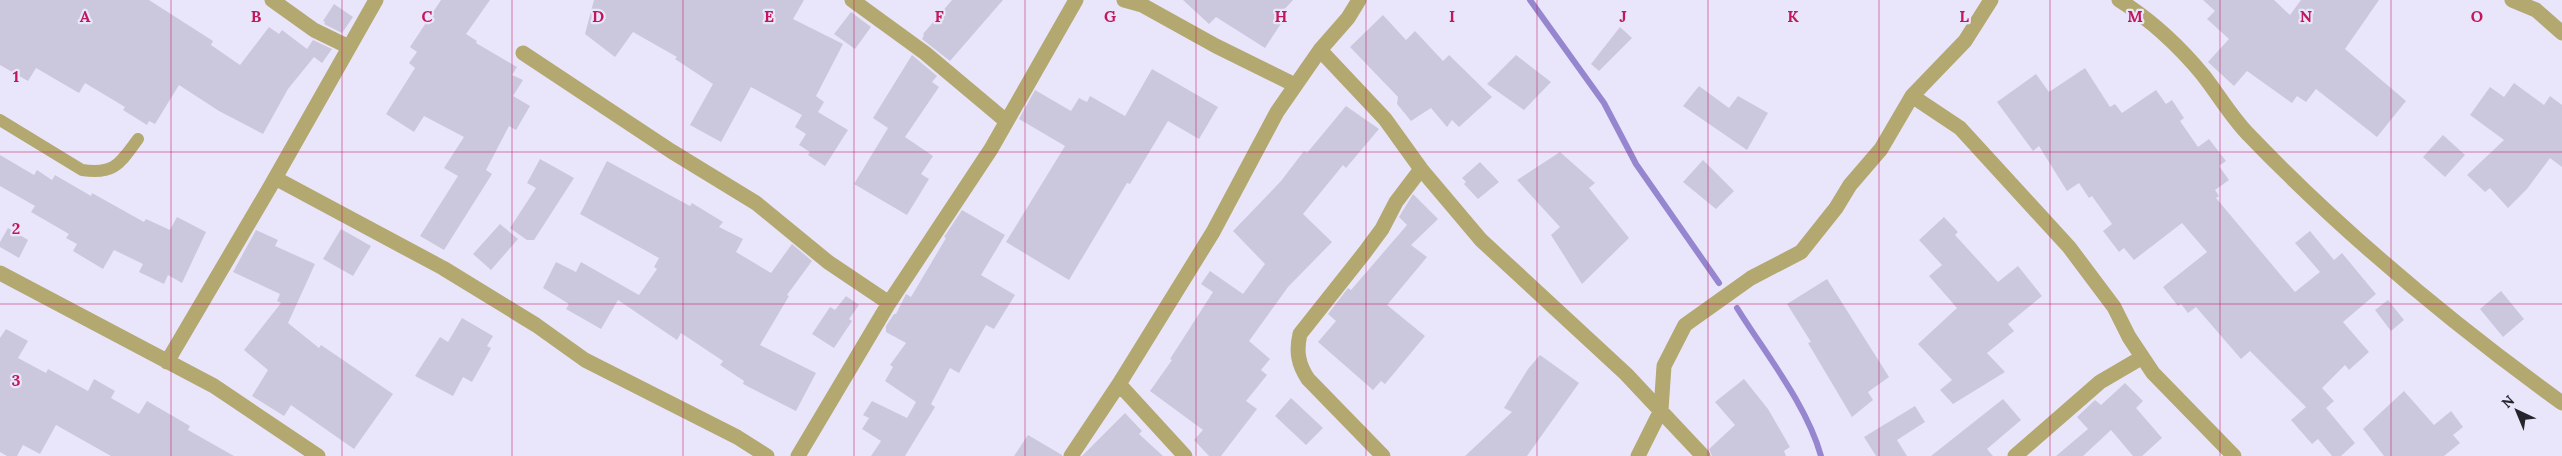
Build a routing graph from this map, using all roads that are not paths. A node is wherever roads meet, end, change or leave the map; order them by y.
1 (272, 0) edge
2 (376, 0) edge
3 (852, 0) edge
4 (1076, 0) edge
5 (1124, 0) edge
6 (1359, 0) edge
7 (1991, 0) edge
8 (2119, 0) edge
9 (2512, 0) edge
10 (2537, 5) edge
11 (2562, 33) edge
12 (349, 47) junction
13 (1320, 50) junction
14 (523, 53) dead end
15 (1295, 85) junction
16 (1912, 96) junction
17 (0, 120) edge
18 (1006, 121) junction
19 (138, 139) dead end
20 (1421, 169) junction
21 (275, 178) junction
22 (0, 273) edge
23 (889, 303) junction
24 (2141, 358) junction
25 (167, 362) junction
26 (1119, 384) junction
27 (2562, 403) edge
28 (1661, 410) junction
29 (318, 456) edge
30 (767, 456) edge
31 (798, 456) edge
32 (1071, 456) edge
33 (1185, 456) edge
34 (1383, 456) edge
35 (1638, 456) edge
36 (1703, 456) edge
37 (2015, 456) edge
38 (2234, 456) edge

1 - 12 street
2 - 12 street
3 - 18 street
4 - 18 street
5 - 15 street
6 - 13 street
7 - 16 street
8 - 27 street
9 - 10 street
10 - 11 street
12 - 21 street
13 - 15 street
13 - 20 street
14 - 23 street
15 - 26 street
16 - 24 street
16 - 28 street
17 - 19 lane
18 - 23 street
20 - 28 street
20 - 34 street
21 - 25 street
21 - 30 street
22 - 25 street
23 - 31 street
24 - 37 street
24 - 38 street
25 - 29 street
26 - 32 street
26 - 33 street
28 - 35 street
28 - 36 street

